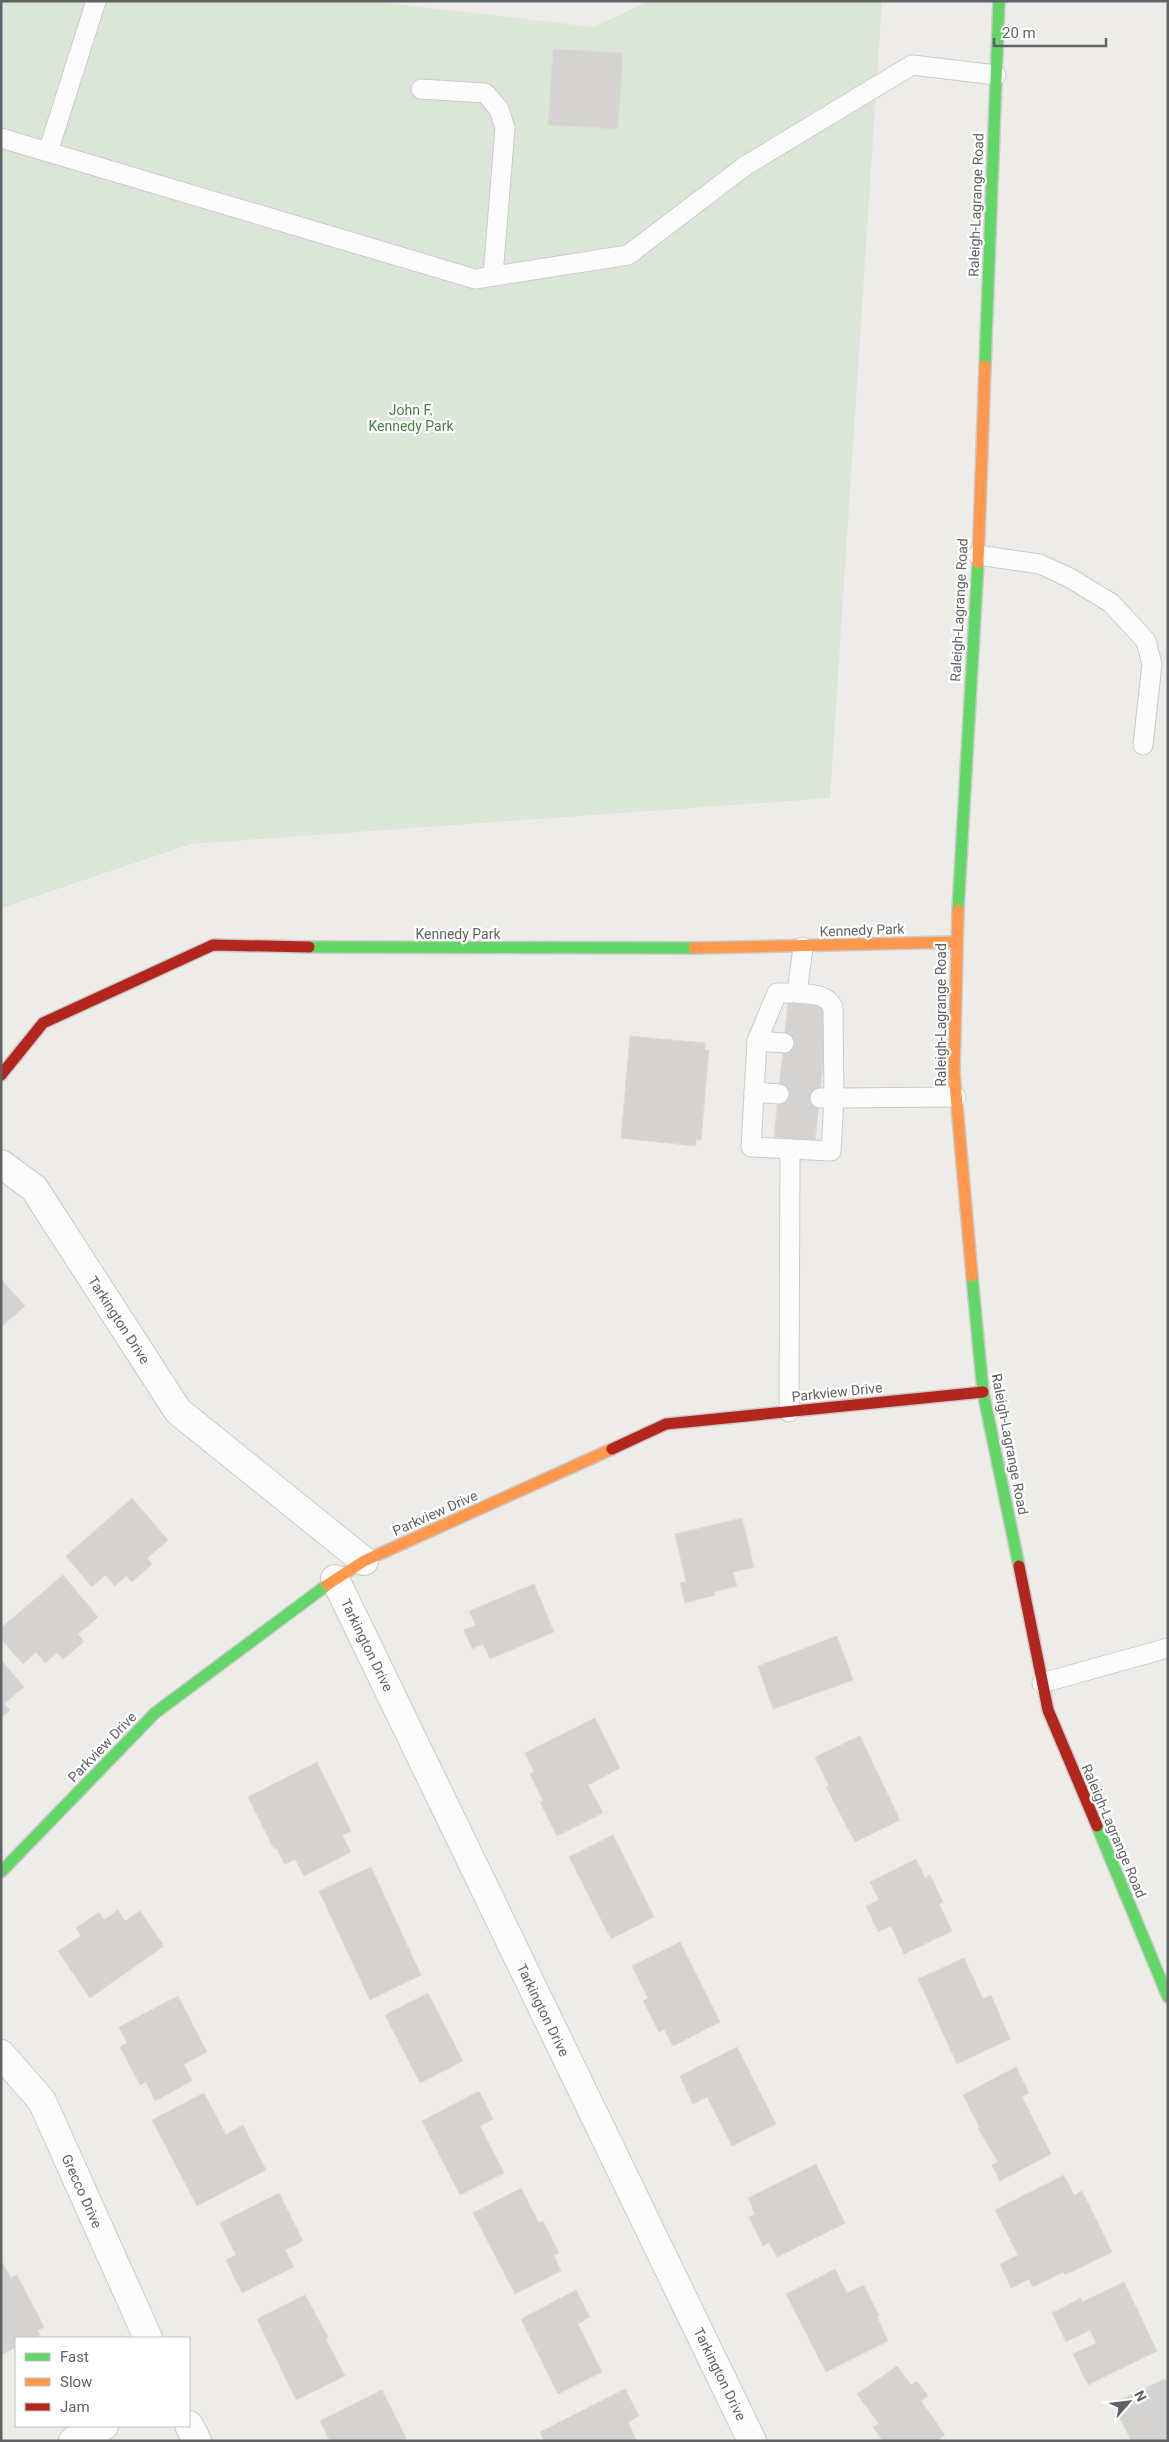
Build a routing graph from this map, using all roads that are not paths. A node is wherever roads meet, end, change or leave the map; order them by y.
1 (96, 1) edge
2 (998, 1) edge
3 (996, 75) junction
4 (421, 89) dead end
5 (1, 138) edge
6 (48, 152) junction
7 (493, 276) junction
8 (978, 555) junction
9 (1143, 744) dead end
10 (956, 942) junction
11 (803, 947) junction
12 (798, 993) junction
13 (757, 1041) junction
14 (784, 1043) dead end
15 (1, 1075) edge
16 (754, 1092) junction
17 (778, 1094) dead end
18 (956, 1097) junction
19 (827, 1098) junction
20 (790, 1149) junction
21 (1, 1164) edge
22 (983, 1392) junction
23 (789, 1412) junction
24 (364, 1561) junction
25 (335, 1579) junction
26 (1168, 1648) edge
27 (1042, 1683) junction
28 (1, 1872) edge
29 (1168, 1997) edge
30 (1, 2054) edge
31 (148, 2337) edge
32 (102, 2427) edge
33 (190, 2427) edge
34 (74, 2441) edge
35 (197, 2441) edge
36 (752, 2441) edge

1 - 6 lane
2 - 3 street, Raleigh-Lagrange Road
3 - 7 lane
3 - 8 street, Raleigh-Lagrange Road
4 - 7 lane
5 - 6 lane
6 - 7 lane
8 - 9 lane
8 - 10 street, Raleigh-Lagrange Road
10 - 11 street, Kennedy Park
10 - 18 street, Raleigh-Lagrange Road
11 - 12 lane
11 - 15 street, Kennedy Park
12 - 13 lane
12 - 19 lane
13 - 14 lane
13 - 16 lane
16 - 17 lane
16 - 20 lane
18 - 19 lane
18 - 22 street, Raleigh-Lagrange Road
19 - 20 lane
20 - 23 lane
21 - 24 street, Tarkington Drive
22 - 23 street, Parkview Drive
22 - 27 street, Raleigh-Lagrange Road
23 - 24 street, Parkview Drive
24 - 25 street, Parkview Drive
25 - 28 street, Parkview Drive
25 - 36 street, Tarkington Drive
26 - 27 lane
27 - 29 street, Raleigh-Lagrange Road
30 - 31 street, Grecco Drive
32 - 34 street
33 - 35 street

